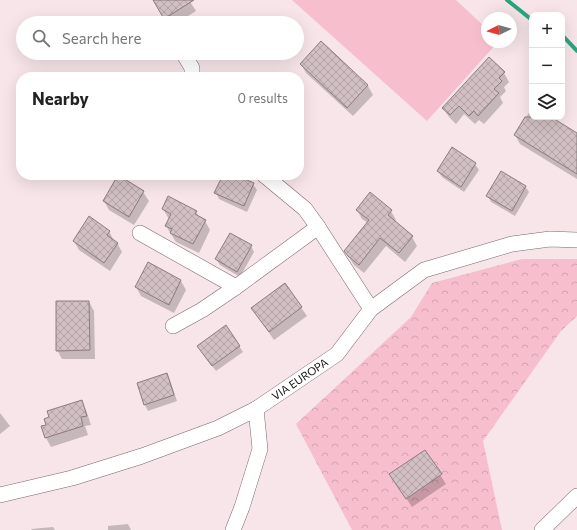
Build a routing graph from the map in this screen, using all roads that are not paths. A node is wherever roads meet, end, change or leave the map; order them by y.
1 (187, 60) edge
2 (192, 72) edge
3 (270, 180) edge
4 (318, 227) junction
5 (140, 233) dead end
6 (577, 240) edge
7 (236, 287) junction
8 (371, 309) junction
9 (173, 326) dead end
10 (256, 409) junction
11 (0, 495) edge
12 (577, 496) edge
13 (548, 528) edge
14 (233, 530) edge

1 - 2 street
3 - 4 street
4 - 7 street
4 - 8 street
5 - 7 street
6 - 8 street, VIA EUROPA
7 - 9 street
8 - 10 street, VIA EUROPA
10 - 11 street, VIA EUROPA
10 - 14 street
12 - 13 street

